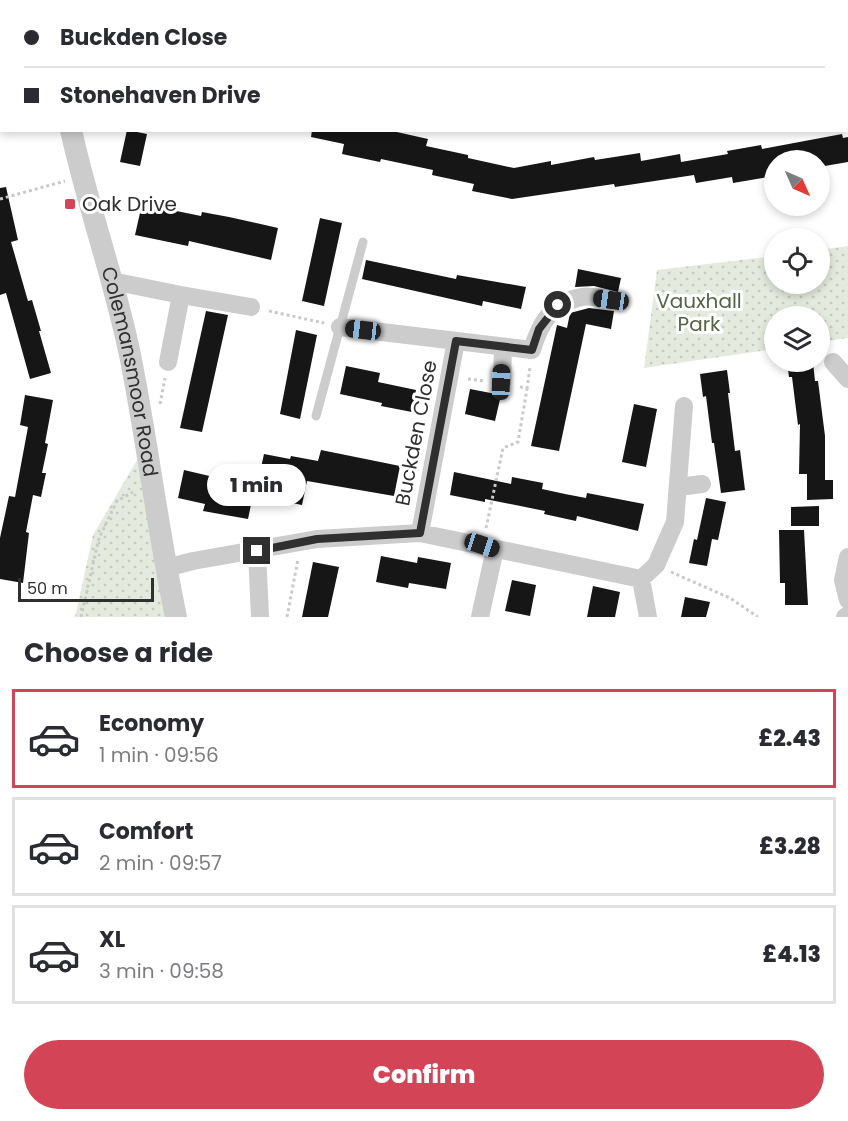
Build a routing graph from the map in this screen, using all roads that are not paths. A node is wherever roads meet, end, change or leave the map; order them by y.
1 (71, 132) edge
2 (363, 242) dead end
3 (112, 281) junction
4 (181, 296) junction
5 (611, 300) dead end
6 (251, 307) road end
7 (340, 327) junction
8 (456, 341) junction
9 (503, 347) junction
10 (168, 362) road end
11 (833, 362) dead end
12 (848, 379) edge
13 (501, 382) road end
14 (684, 406) dead end
15 (316, 416) dead end
16 (702, 484) dead end
17 (679, 487) junction
18 (420, 533) junction
19 (489, 547) junction
20 (257, 551) junction
21 (848, 557) edge
22 (166, 568) junction
23 (641, 579) junction
24 (848, 600) edge
25 (176, 617) edge
26 (260, 617) edge
27 (480, 617) edge
28 (648, 617) edge

1 - 3 street, Colemansmoor Road
2 - 7 lane
3 - 4 street
3 - 22 street, Colemansmoor Road
4 - 6 street
4 - 10 street
5 - 9 street, Buckden Close
7 - 8 street, Buckden Close
7 - 15 lane
8 - 9 street, Buckden Close
8 - 18 street, Buckden Close
9 - 13 street
11 - 12 street
14 - 17 street
16 - 17 street
17 - 23 street
18 - 19 street
18 - 20 street
19 - 23 street
19 - 27 street
20 - 22 street
20 - 26 street
21 - 24 street
22 - 25 street, Colemansmoor Road
23 - 28 street

